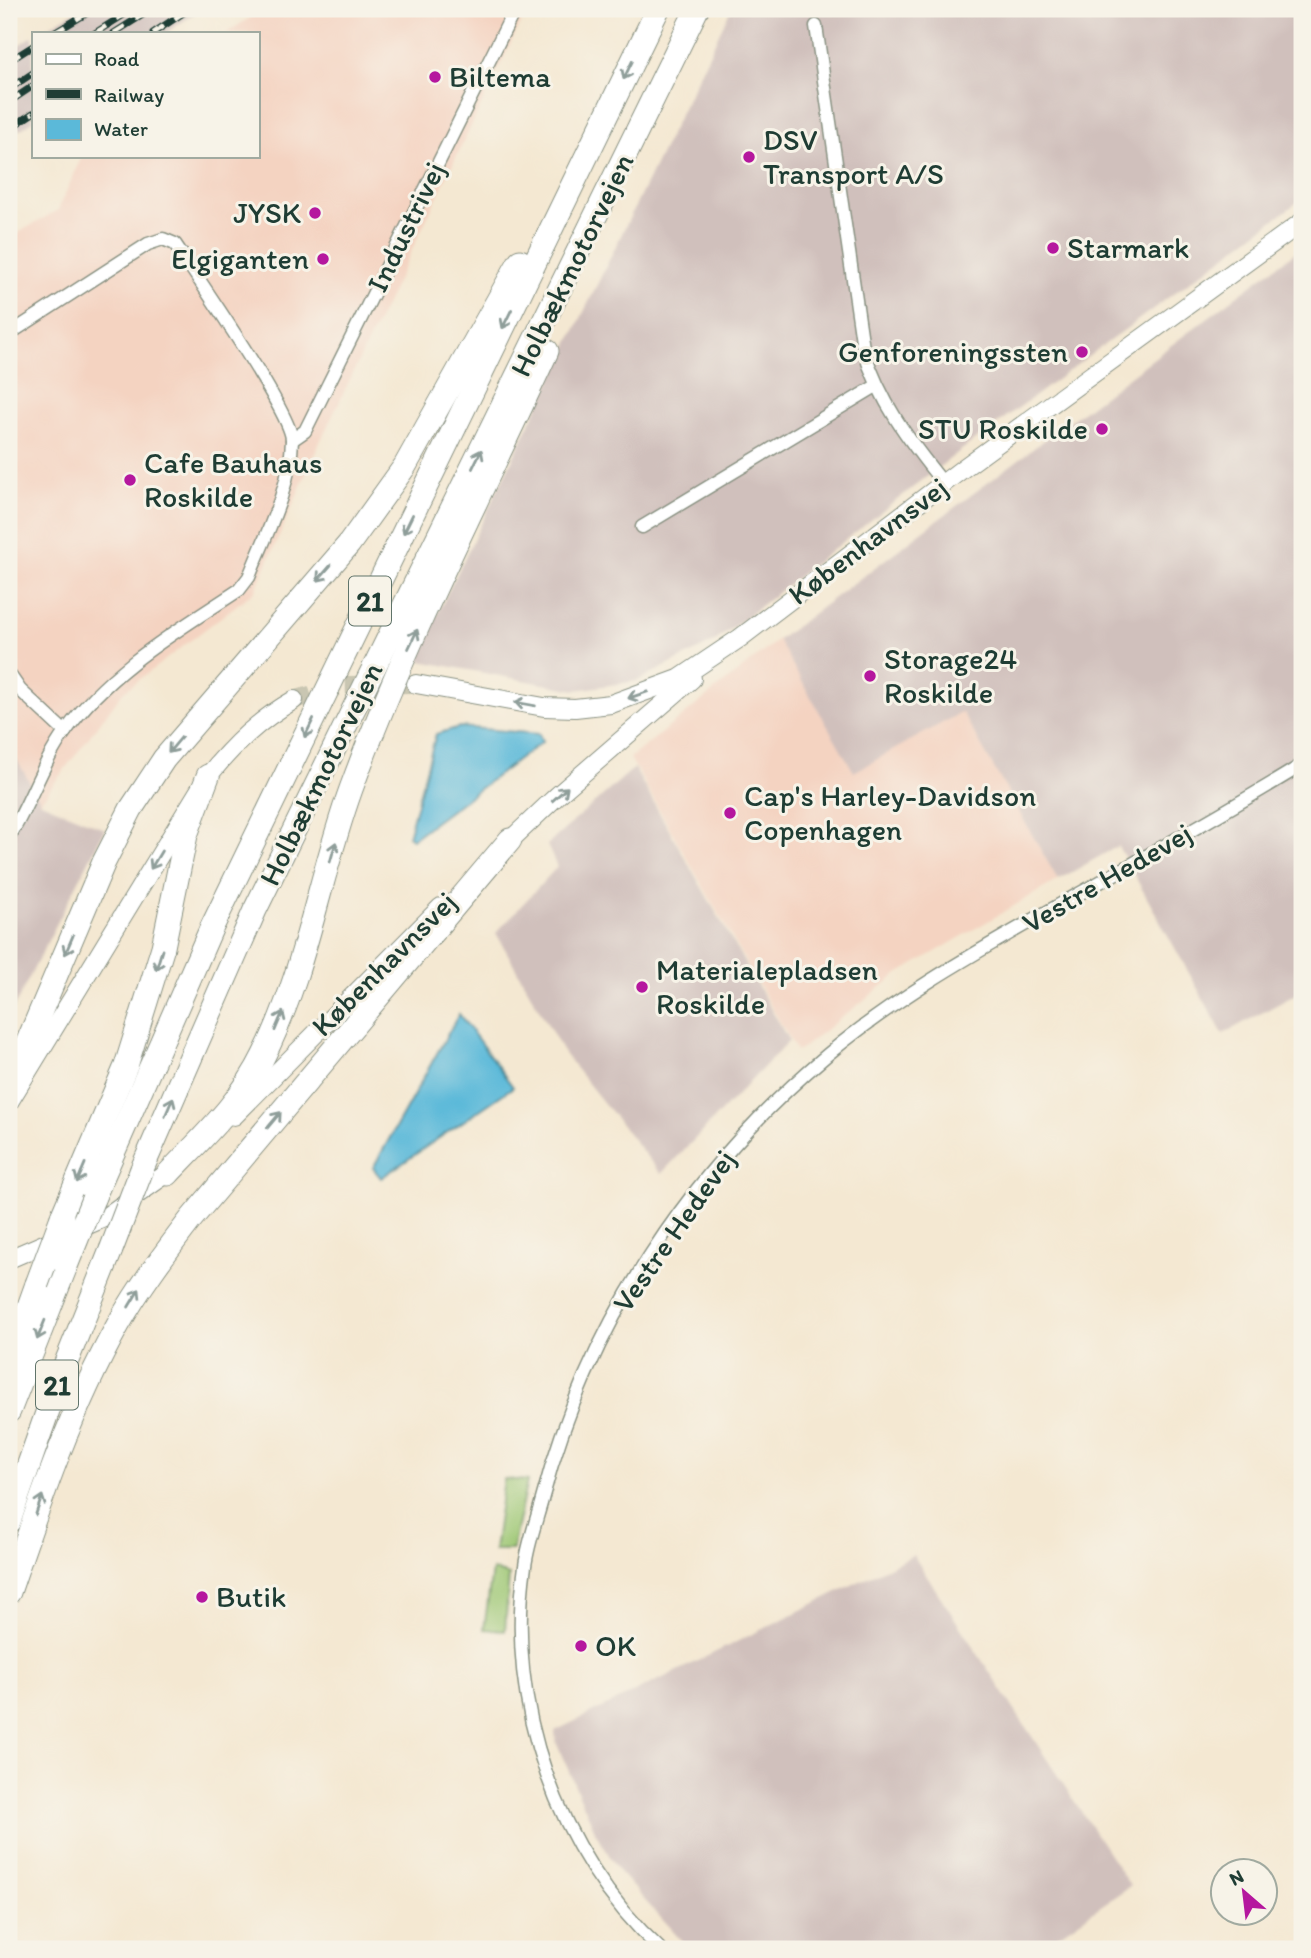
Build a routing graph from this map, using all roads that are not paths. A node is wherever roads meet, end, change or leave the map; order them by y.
1 (515, 9) edge
2 (658, 9) edge
3 (697, 9) edge
4 (816, 26) dead end
5 (571, 186) junction
6 (1302, 222) edge
7 (591, 226) junction
8 (9, 334) edge
9 (876, 386) junction
10 (292, 440) junction
11 (944, 484) junction
12 (642, 527) dead end
13 (740, 638) junction
14 (9, 674) edge
15 (416, 684) tunnel mouth
16 (295, 700) tunnel mouth
17 (65, 732) junction
18 (1302, 765) edge
19 (208, 776) junction
20 (9, 837) edge
21 (510, 841) junction
22 (9, 1086) edge
23 (9, 1102) edge
24 (168, 1174) junction
25 (9, 1259) edge
26 (9, 1362) edge
27 (9, 1411) edge
28 (9, 1521) edge
29 (9, 1592) edge
30 (660, 1949) edge

1 - 10 street, Industrivej
2 -> 5 highway, Holbækmotorvejen / 21
3 - 7 highway, Holbækmotorvejen / 21
4 - 9 street
5 -> 22 highway
5 -> 27 highway, Holbækmotorvejen / 21, bridge
6 - 11 main road, Københavnsvej
24 -> 7 highway
28 -> 7 highway, Holbækmotorvejen / 21, bridge
8 - 10 street
9 - 11 street
9 - 12 street
10 - 17 street
11 - 13 main road, Københavnsvej
13 -> 15 main road, Københavnsvej
21 -> 13 main road, Københavnsvej
14 - 17 street
16 - 19 main road
17 - 20 street
18 - 30 street, Vestre Hedevej
19 -> 23 main road
19 -> 26 highway, bridge
21 - 24 main road, Københavnsvej
29 -> 21 highway
24 - 25 main road, Københavnsvej

